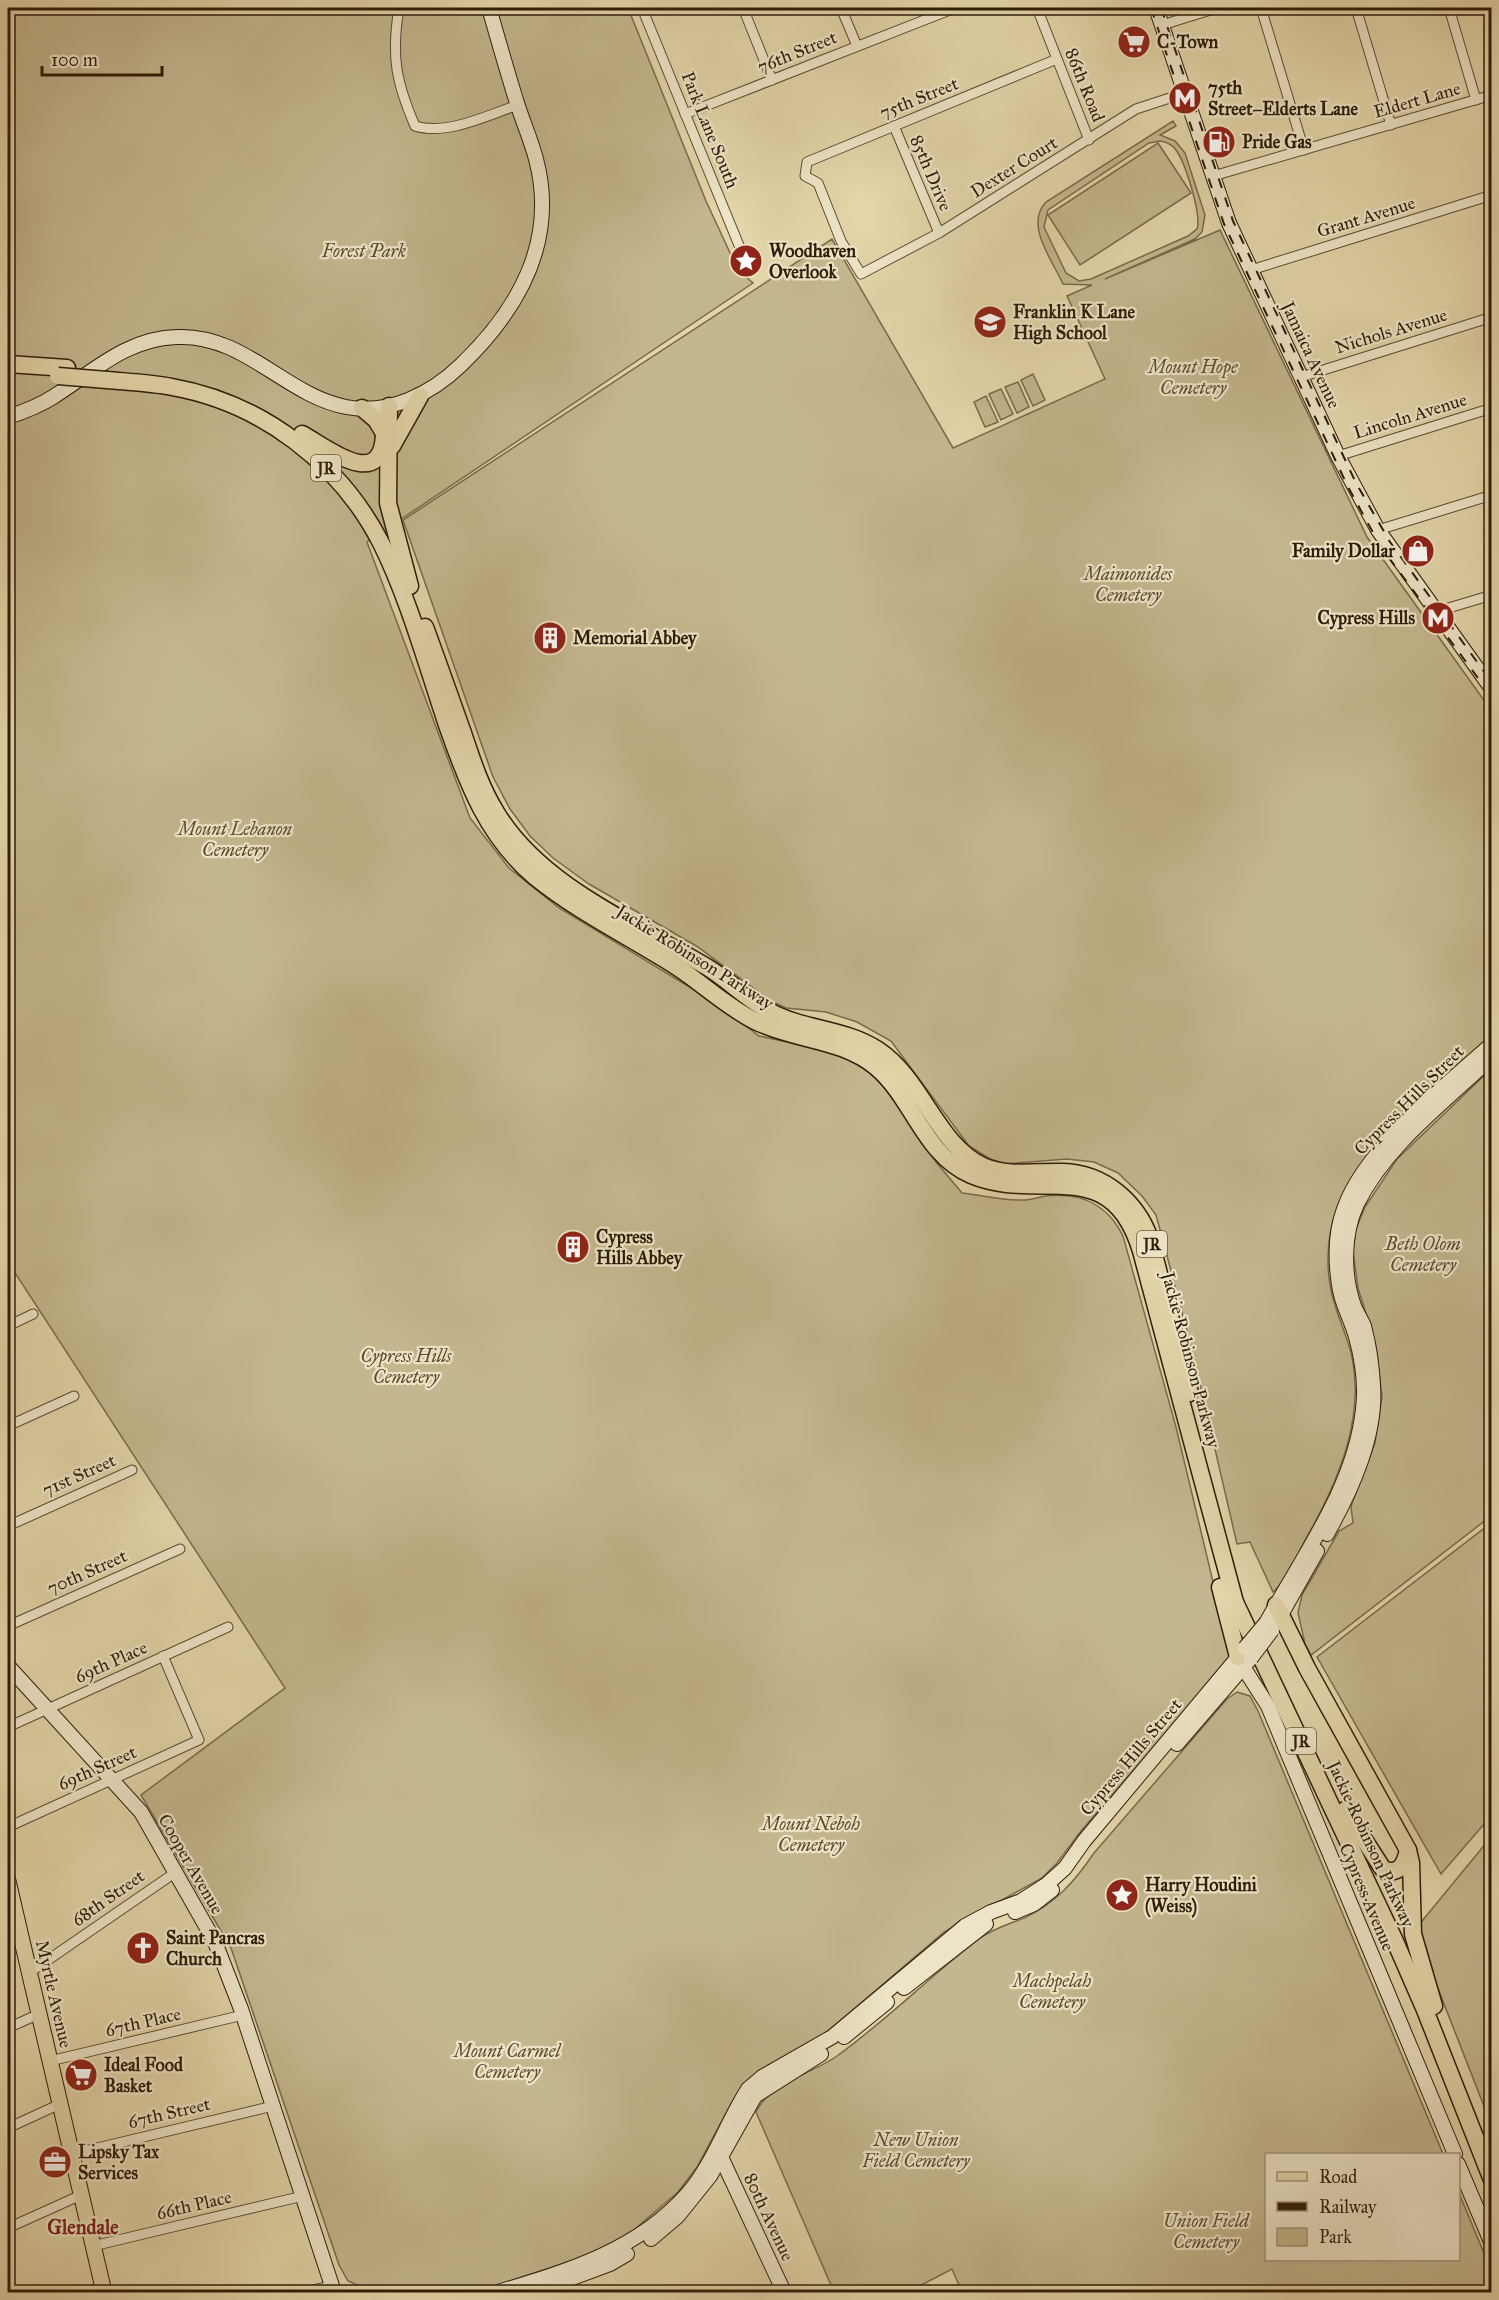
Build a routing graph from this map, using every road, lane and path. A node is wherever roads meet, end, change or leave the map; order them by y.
1 (399, 8) edge
2 (489, 8) edge
3 (642, 8) edge
4 (743, 8) edge
5 (841, 8) edge
6 (955, 8) edge
7 (1037, 8) edge
8 (1156, 8) edge
9 (1217, 8) edge
10 (1261, 8) edge
11 (1356, 8) edge
12 (1449, 8) edge
13 (940, 10) edge
14 (1162, 25) junction
15 (857, 46) junction
16 (1057, 59) junction
17 (772, 80) junction
18 (1185, 93) junction
19 (1491, 95) edge
20 (1476, 99) junction
21 (518, 105) junction
22 (685, 114) junction
23 (1391, 125) junction
24 (894, 126) junction
25 (1089, 140) junction
26 (1304, 150) junction
27 (1213, 176) junction
28 (1491, 195) edge
29 (939, 233) junction
30 (747, 265) dead end
31 (1251, 270) junction
32 (861, 274) joint
33 (1491, 317) edge
34 (8, 364) edge
35 (62, 372) junction
36 (8, 374) edge
37 (109, 376) junction
38 (1301, 376) junction
39 (420, 396) junction
40 (385, 406) junction
41 (362, 408) junction
42 (1491, 408) edge
43 (8, 417) edge
44 (384, 433) junction
45 (302, 434) junction
46 (390, 450) junction
47 (1338, 456) junction
48 (1491, 495) edge
49 (1378, 530) junction
50 (410, 586) junction
51 (1491, 595) edge
52 (1436, 612) junction
53 (1491, 689) edge
54 (1491, 1044) edge
55 (1491, 1057) edge
56 (33, 1314) dead end
57 (8, 1326) edge
58 (1165, 1347) junction
59 (74, 1396) dead end
60 (8, 1426) edge
61 (132, 1470) dead end
62 (8, 1526) edge
63 (180, 1548) dead end
64 (1274, 1618) junction
65 (8, 1626) edge
66 (228, 1627) dead end
67 (163, 1656) junction
68 (1244, 1658) junction
69 (8, 1666) edge
70 (48, 1708) junction
71 (8, 1727) edge
72 (112, 1779) junction
73 (1345, 1810) junction
74 (8, 1827) edge
75 (1408, 1850) junction
76 (1067, 1871) junction
77 (176, 1872) junction
78 (8, 1881) edge
79 (13, 1925) edge
80 (29, 1973) junction
81 (1436, 2013) junction
82 (39, 2014) junction
83 (243, 2015) junction
84 (8, 2028) edge
85 (50, 2061) junction
86 (60, 2104) junction
87 (273, 2106) junction
88 (8, 2128) edge
89 (1455, 2153) edge
90 (1491, 2153) edge
91 (72, 2154) junction
92 (721, 2157) junction
93 (1460, 2169) edge
94 (1491, 2180) edge
95 (81, 2195) junction
96 (303, 2196) junction
97 (8, 2228) edge
98 (1491, 2244) edge
99 (93, 2246) junction
100 (557, 2284) edge
101 (103, 2289) edge
102 (334, 2290) edge
103 (87, 2292) edge
104 (304, 2292) edge
105 (498, 2292) edge
106 (529, 2292) edge
107 (784, 2292) edge

1 - 21 street
2 - 21 street
3 - 22 street, Park Lane South
4 - 17 street
5 - 15 street
6 - 13 street, 76th Street
7 - 16 street, 86th Road
8 - 14 street, Jamaica Avenue
9 - 14 street
10 - 26 street
11 - 23 street
12 - 20 street
13 - 15 street, 76th Street
14 - 18 street, Jamaica Avenue
15 - 17 street, 76th Street
16 - 24 street, 75th Street
16 - 25 street, 86th Road
17 - 22 street, 76th Street
18 - 25 street, Dexter Court
18 - 27 street, Jamaica Avenue
19 - 20 street, Eldert Lane
20 - 23 street, Eldert Lane
21 - 39 street
22 - 30 street, Park Lane South
23 - 26 street, Eldert Lane
24 - 29 street, 85th Drive
24 - 32 street, 75th Street
25 - 29 street, Dexter Court
26 - 27 street, Eldert Lane
27 - 31 street, Jamaica Avenue
28 - 31 street, Grant Avenue
29 - 32 street, Dexter Court
31 - 38 street, Jamaica Avenue
33 - 38 street, Nichols Avenue
34 - 35 highway, Jackie Robinson Parkway / JR
35 - 36 highway, Jackie Robinson Parkway / JR
35 - 37 highway, Jackie Robinson Parkway / JR, bridge
37 - 45 highway, Jackie Robinson Parkway / JR
37 - 58 highway, Jackie Robinson Parkway / JR
38 - 47 street, Jamaica Avenue
39 - 40 street
39 - 46 highway
40 - 41 street
40 - 44 highway
40 - 46 highway
41 - 43 street
41 - 44 highway
42 - 47 street, Lincoln Avenue
44 - 45 highway
45 - 50 highway, Jackie Robinson Parkway / JR
46 - 50 highway
47 - 49 street, Jamaica Avenue
48 - 49 street
49 - 52 street, Jamaica Avenue
50 - 73 highway, Jackie Robinson Parkway / JR
51 - 52 street
52 - 53 street, Jamaica Avenue
54 - 64 street, Cypress Hills Street
55 - 64 street, Cypress Hills Street
56 - 57 street
58 - 68 highway
58 - 94 highway, Jackie Robinson Parkway / JR
59 - 60 street
61 - 62 street, 71st Street
63 - 65 street, 70th Street
64 - 68 street, Cypress Hills Street, bridge
64 - 75 highway
66 - 67 street, 69th Place
67 - 70 street, 69th Place
67 - 72 street, 69th Street
68 - 76 street, Cypress Hills Street
68 - 89 street, Cypress Avenue
69 - 70 street, Cooper Avenue
70 - 71 street, 69th Place
70 - 72 street, Cooper Avenue
72 - 74 street, 69th Street
72 - 77 street, Cooper Avenue
73 - 75 highway
73 - 81 highway, Jackie Robinson Parkway / JR
75 - 81 highway
76 - 92 street, Cypress Hills Street
76 - 100 street, Cypress Hills Street
77 - 80 street, 68th Street
77 - 83 street, Cooper Avenue
78 - 79 main road, Myrtle Avenue
79 - 80 main road, Myrtle Avenue
80 - 82 main road, Myrtle Avenue
81 - 90 highway, Jackie Robinson Parkway / JR
82 - 84 street
82 - 85 main road, Myrtle Avenue
83 - 85 street, 67th Place
83 - 87 street, Cooper Avenue
85 - 86 main road, Myrtle Avenue
86 - 88 street
86 - 91 main road, Myrtle Avenue
87 - 91 street, 67th Street
87 - 96 street, Cooper Avenue
91 - 95 main road, Myrtle Avenue
92 - 100 street, Cypress Hills Street
92 - 107 street, 80th Avenue
93 - 98 street
95 - 97 street
95 - 99 main road, Myrtle Avenue
96 - 99 street, 66th Place
96 - 102 street, Cooper Avenue
99 - 101 main road, Myrtle Avenue
100 - 105 street, Cypress Hills Street
100 - 106 street, Cypress Hills Street
101 - 103 street
102 - 104 street

